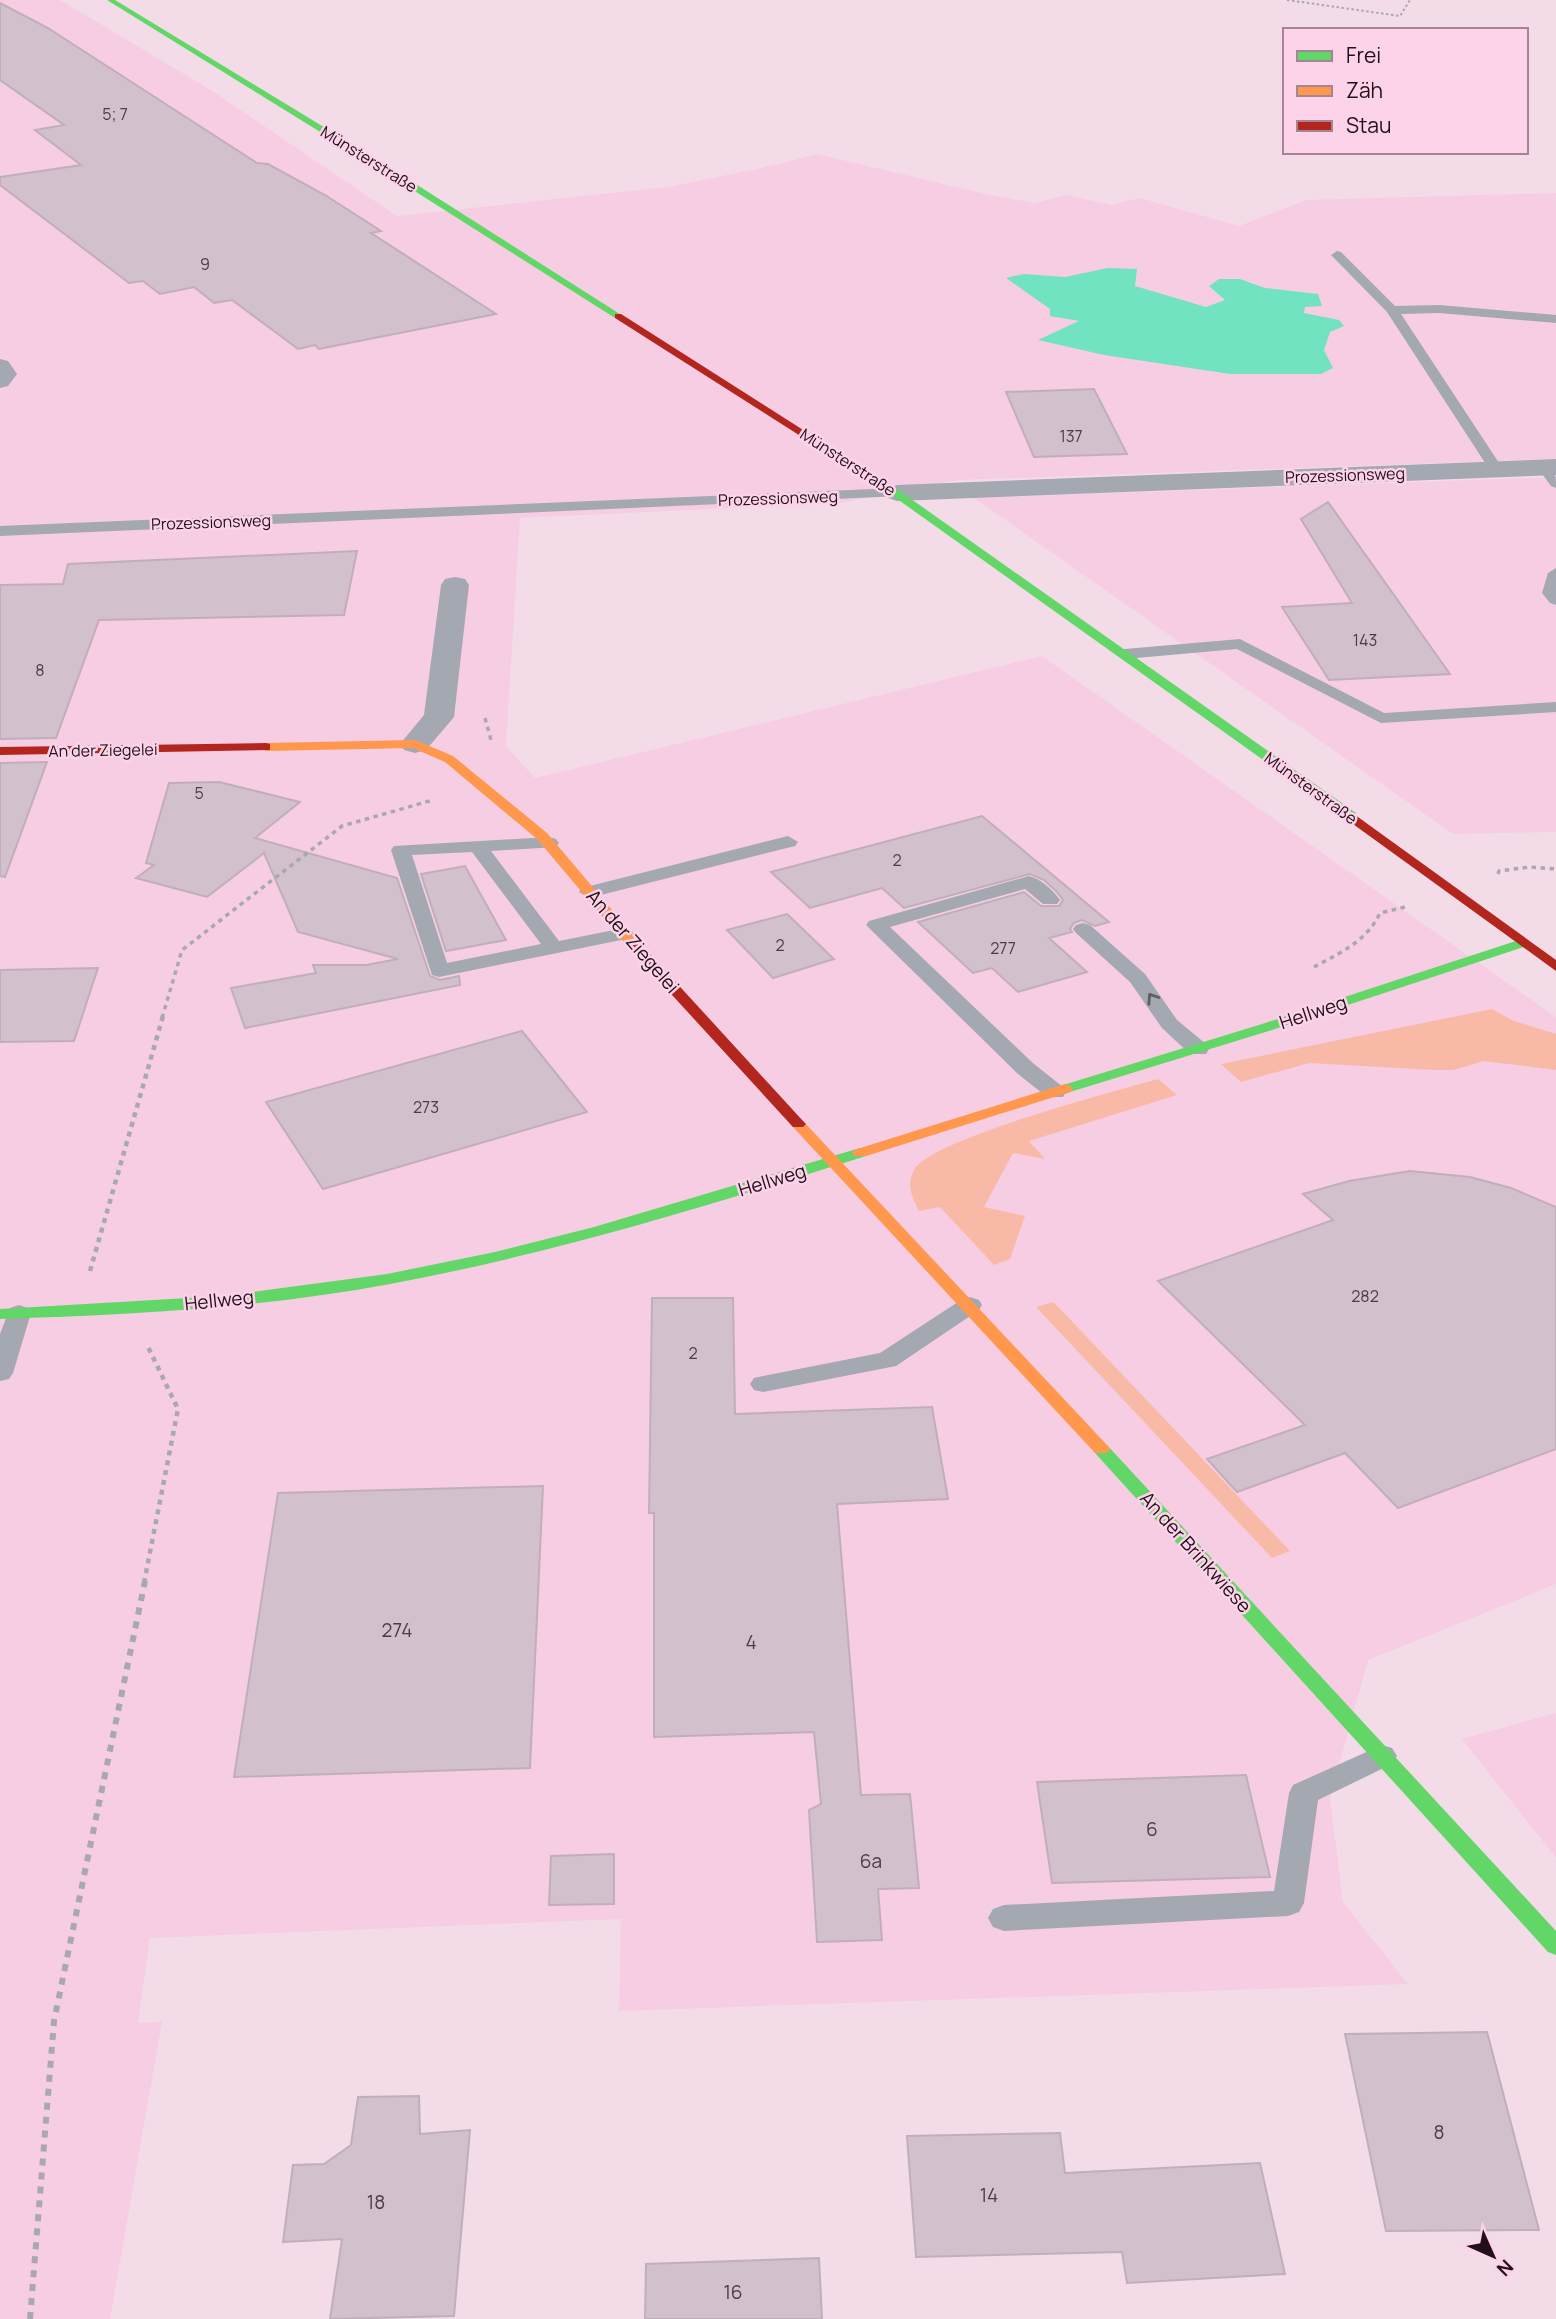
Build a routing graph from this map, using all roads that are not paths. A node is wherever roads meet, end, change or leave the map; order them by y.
1 (110, 0) edge
2 (1337, 255) dead end
3 (1392, 310) junction
4 (1556, 319) edge
5 (0, 366) edge
6 (0, 381) edge
7 (1496, 469) junction
8 (1552, 472) edge
9 (897, 493) junction
10 (0, 531) edge
11 (1556, 573) edge
12 (455, 585) dead end
13 (1556, 600) edge
14 (1125, 654) junction
15 (1556, 707) edge
16 (415, 744) junction
17 (0, 751) edge
18 (788, 842) dead end
19 (549, 843) junction
20 (477, 846) junction
21 (589, 892) junction
22 (1050, 900) dead end
23 (1083, 929) dead end
24 (624, 934) junction
25 (1522, 943) junction
26 (554, 948) junction
27 (1556, 967) edge
28 (1198, 1049) junction
29 (1055, 1092) junction
30 (832, 1161) junction
31 (970, 1305) junction
32 (10, 1313) edge
33 (0, 1373) edge
34 (763, 1384) dead end
35 (1382, 1756) junction
36 (1004, 1918) dead end
37 (1556, 1946) edge

1 - 9 main road, Münsterstraße
2 - 3 lane
3 - 4 lane
3 - 7 lane
5 - 6 street
7 - 8 street, Prozessionsweg
7 - 9 street, Prozessionsweg
9 - 10 lane, Prozessionsweg
9 - 14 main road, Münsterstraße
11 - 13 lane
12 - 16 street
14 - 15 lane
14 - 25 main road, Münsterstraße
16 - 17 main road, An der Ziegelei
16 - 19 main road, An der Ziegelei
18 - 21 lane
19 - 20 lane
19 - 21 main road, An der Ziegelei
20 - 26 lane
20 - 26 lane
21 - 24 main road, An der Ziegelei
22 - 29 lane
28 -> 23 lane
24 - 26 lane
24 - 30 main road, An der Ziegelei
25 - 27 main road, Münsterstraße
25 - 28 main road, Hellweg
28 - 29 main road, Hellweg
29 - 30 main road, Hellweg
30 - 31 main road, An der Brinkwiese
30 - 32 main road, Hellweg
31 - 34 lane
31 - 35 main road, An der Brinkwiese
32 - 33 lane
35 - 36 lane
35 - 37 main road, An der Brinkwiese

